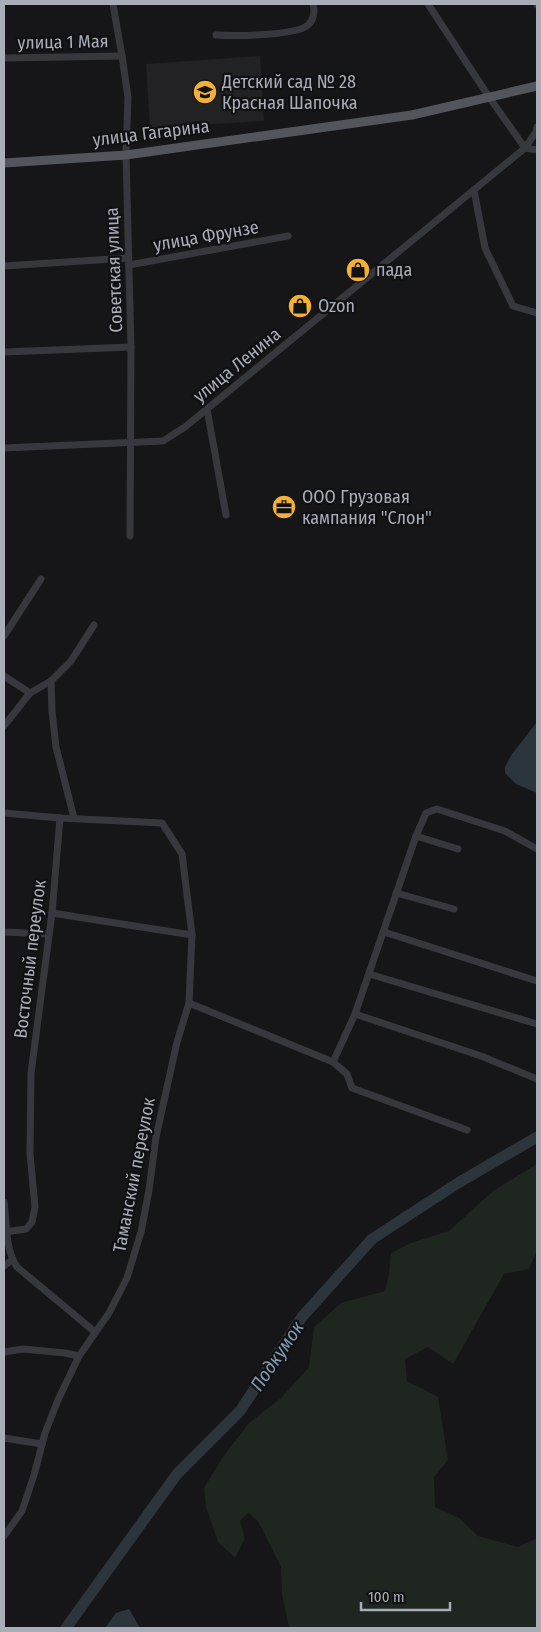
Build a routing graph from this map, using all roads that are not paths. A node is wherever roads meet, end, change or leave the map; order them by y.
1 (113, 4) edge
2 (428, 4) edge
3 (314, 5) edge
4 (216, 36) dead end
5 (122, 56) junction
6 (4, 58) edge
7 (537, 86) edge
8 (489, 97) junction
9 (537, 127) edge
10 (525, 148) junction
11 (537, 150) edge
12 (126, 154) junction
13 (4, 163) edge
14 (474, 190) junction
15 (288, 236) dead end
16 (128, 261) junction
17 (4, 266) edge
18 (537, 313) edge
19 (131, 347) junction
20 (4, 352) edge
21 (207, 409) junction
22 (130, 442) junction
23 (4, 448) edge
24 (226, 515) dead end
25 (130, 536) dead end
26 (41, 579) dead end
27 (94, 625) dead end
28 (4, 636) edge
29 (4, 676) edge
30 (51, 681) junction
31 (30, 693) junction
32 (4, 726) edge
33 (4, 814) edge
34 (60, 818) junction
35 (74, 818) junction
36 (416, 836) junction
37 (458, 849) dead end
38 (537, 849) edge
39 (396, 893) junction
40 (454, 908) dead end
41 (52, 913) junction
42 (4, 932) edge
43 (384, 932) junction
44 (49, 934) junction
45 (192, 935) junction
46 (369, 974) junction
47 (537, 981) edge
48 (189, 1003) junction
49 (354, 1014) junction
50 (537, 1024) edge
51 (333, 1062) junction
52 (537, 1079) edge
53 (467, 1130) dead end
54 (4, 1202) edge
55 (5, 1231) edge
56 (12, 1260) junction
57 (4, 1266) edge
58 (95, 1332) junction
59 (4, 1352) edge
60 (79, 1356) junction
61 (4, 1438) edge
62 (42, 1444) junction
63 (4, 1536) edge

1 - 5 street, Советская улица
2 - 8 street
3 - 4 street
5 - 6 street, улица 1 Мая
5 - 12 street, Советская улица
7 - 8 main road, улица Гагарина
8 - 10 street
8 - 12 main road, улица Гагарина
9 - 10 street, улица Ленина
10 - 11 street
10 - 14 street, улица Ленина
12 - 13 main road, улица Гагарина
12 - 16 street, Советская улица
14 - 18 street
14 - 21 street, улица Ленина
15 - 16 street, улица Фрунзе
16 - 17 street, улица Фрунзе
16 - 19 street, Советская улица
19 - 20 street
19 - 22 street, Советская улица
21 - 22 street, улица Ленина
21 - 24 street
22 - 23 street, улица Ленина
22 - 25 street, Советская улица
26 - 28 street
27 - 30 street
29 - 31 street
30 - 31 street
30 - 35 street
31 - 32 street
33 - 34 street
34 - 35 street
34 - 41 street, Восточный переулок
35 - 45 street, Таманский переулок
36 - 37 street
36 - 38 street
36 - 39 street
39 - 40 street
39 - 43 street
41 - 44 street, Восточный переулок
41 - 45 street
42 - 44 street
43 - 46 street
43 - 47 street
44 - 55 street, Восточный переулок
45 - 48 street, Таманский переулок
46 - 49 street
46 - 50 street
48 - 51 street
48 - 58 street, Таманский переулок
49 - 51 street
49 - 52 street
51 - 53 street
54 - 55 street
55 - 56 street
56 - 57 street
56 - 58 street
58 - 60 street, Таманский переулок
59 - 60 street
60 - 62 street, Таманский переулок
61 - 62 street
62 - 63 street, Таманский переулок

